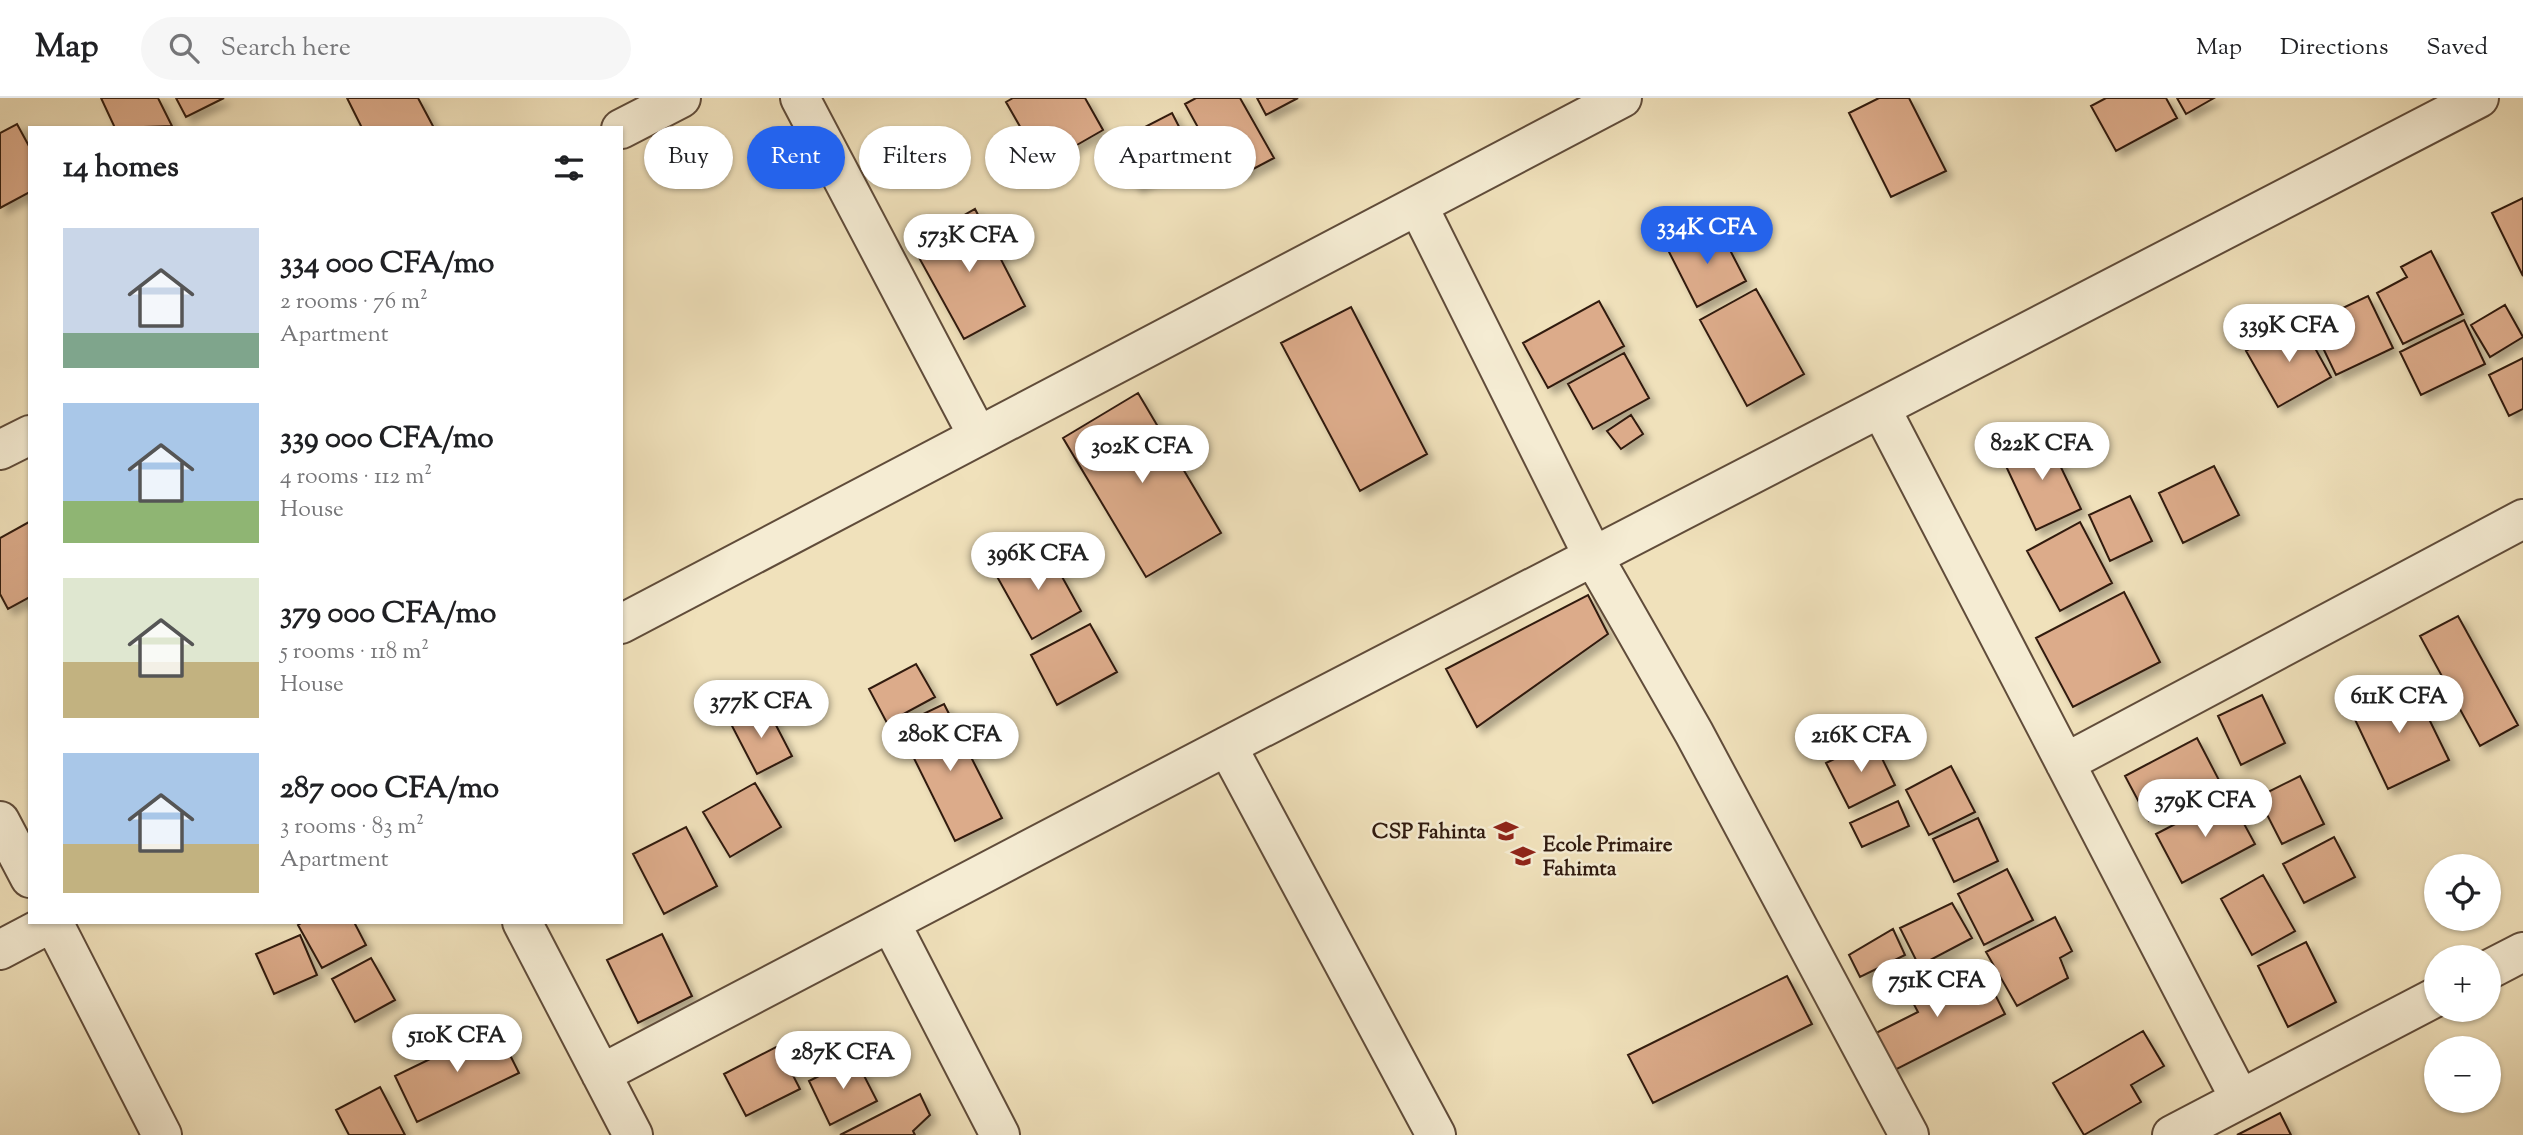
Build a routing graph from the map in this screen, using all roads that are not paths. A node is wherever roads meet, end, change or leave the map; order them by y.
1 (681, 98) edge
2 (800, 98) edge
3 (1622, 98) edge
4 (2479, 98) edge
5 (623, 128) edge
6 (1418, 205) junction
7 (1881, 409) junction
8 (28, 436) edge
9 (978, 436) junction
10 (0, 450) edge
11 (2523, 519) edge
12 (1594, 558) junction
13 (623, 623) edge
14 (1227, 746) junction
15 (2065, 763) junction
16 (0, 821) edge
17 (28, 874) edge
18 (49, 924) edge
19 (54, 924) edge
20 (523, 924) edge
21 (891, 924) junction
22 (0, 950) edge
23 (2523, 952) edge
24 (2501, 963) edge
25 (2424, 1004) edge
26 (601, 1074) junction
27 (2240, 1100) junction
28 (162, 1135) edge
29 (633, 1135) edge
30 (1000, 1135) edge
31 (1436, 1135) edge
32 (1909, 1135) edge
33 (2172, 1135) edge

1 - 5 street
2 - 9 street
3 - 6 street
4 - 7 street
6 - 9 street
6 - 12 street
7 - 12 street
7 - 15 street
8 - 10 street
9 - 13 street
11 - 15 street
12 - 14 street
12 - 32 street
14 - 21 street
14 - 31 street
15 - 27 street
16 - 17 street
18 - 22 street
19 - 28 street
20 - 26 street
21 - 26 street
21 - 30 street
23 - 24 street
25 - 27 street
26 - 29 street
27 - 33 street

